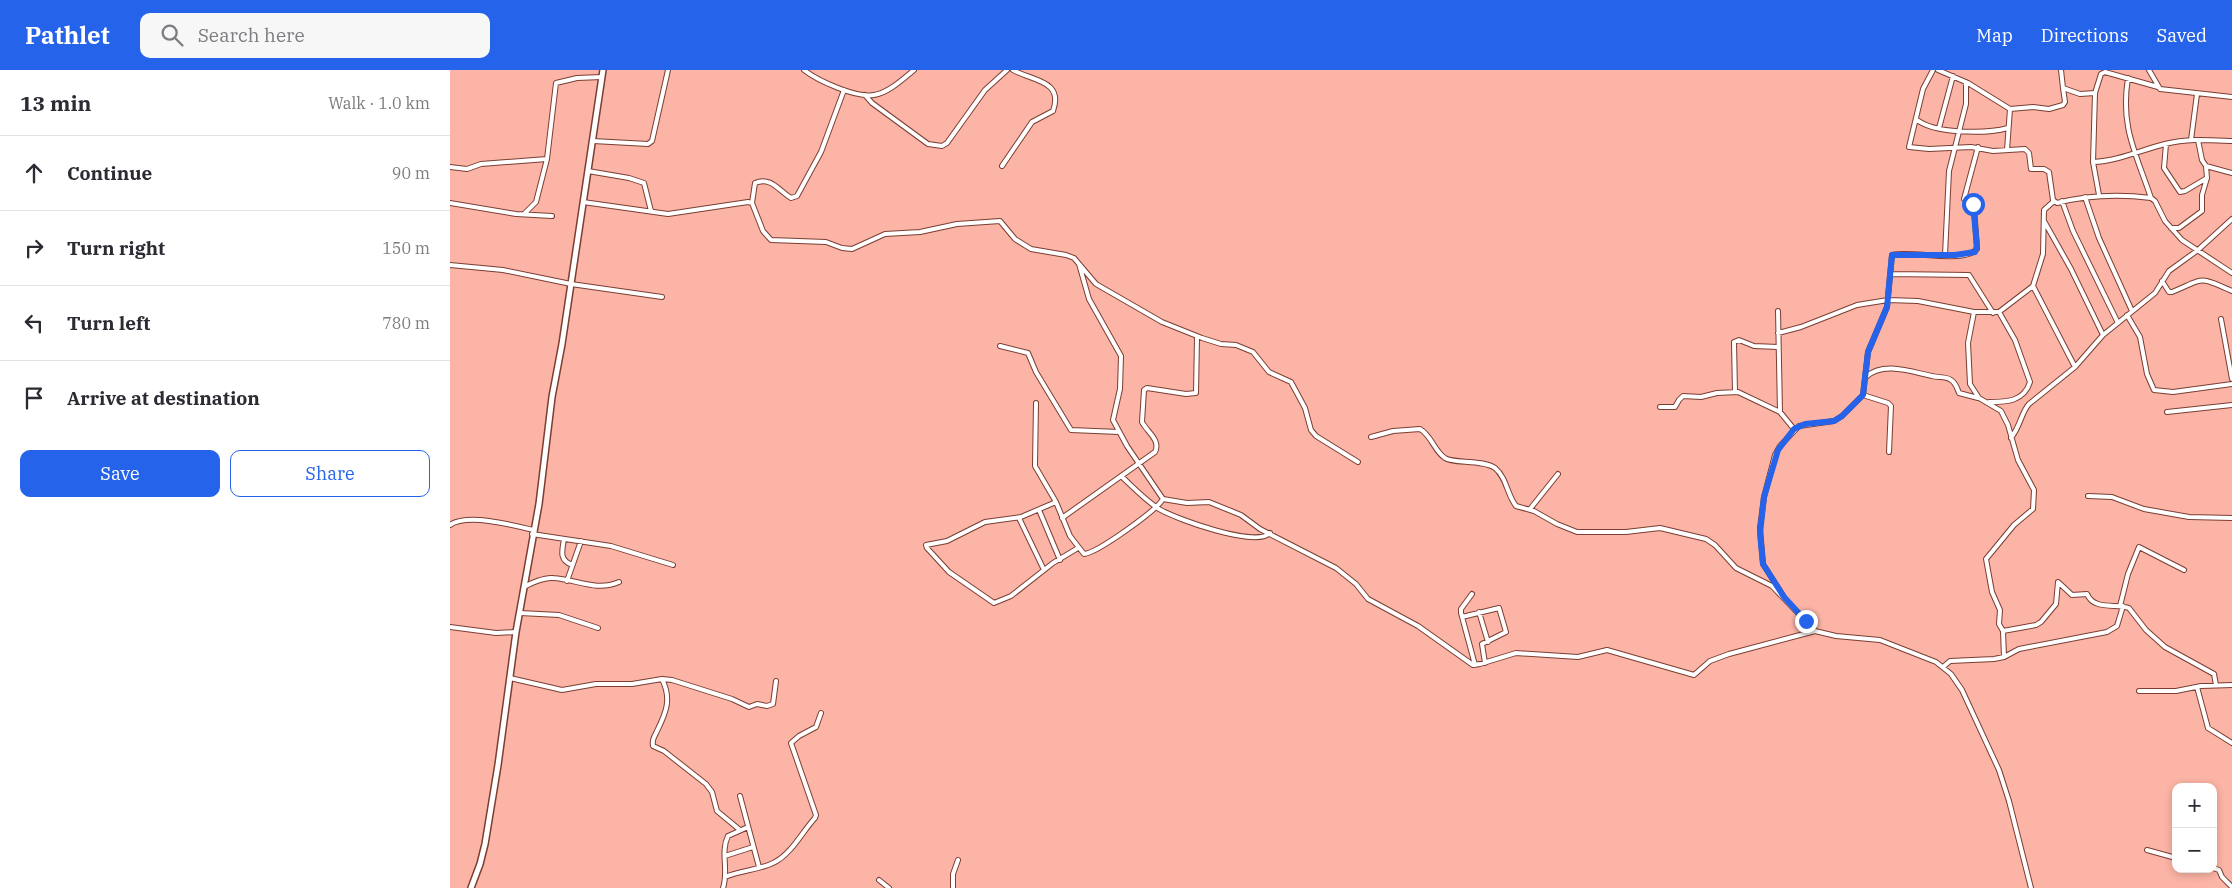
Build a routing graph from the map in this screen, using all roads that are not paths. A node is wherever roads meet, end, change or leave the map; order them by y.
1 (603, 70) edge
2 (668, 70) edge
3 (804, 70) edge
4 (914, 70) edge
5 (1007, 70) edge
6 (1013, 70) edge
7 (1933, 70) edge
8 (1938, 70) edge
9 (2061, 70) edge
10 (2149, 70) edge
11 (1953, 76) junction
12 (602, 77) junction
13 (2128, 78) junction
14 (1966, 82) junction
15 (2158, 87) junction
16 (2063, 88) junction
17 (844, 90) junction
18 (2095, 93) junction
19 (2197, 94) junction
20 (865, 95) junction
21 (2232, 97) edge
22 (2010, 109) junction
23 (1916, 119) junction
24 (1939, 128) junction
25 (2008, 128) junction
26 (1958, 131) junction
27 (2191, 140) junction
28 (2198, 140) junction
29 (593, 141) junction
30 (2232, 141) edge
31 (2166, 144) junction
32 (1978, 147) junction
33 (1953, 148) junction
34 (2007, 150) junction
35 (2133, 152) junction
36 (547, 159) junction
37 (2093, 162) junction
38 (1002, 166) dead end
39 (2206, 166) junction
40 (450, 167) edge
41 (588, 171) junction
42 (2232, 173) edge
43 (2207, 178) junction
44 (2099, 195) junction
45 (2085, 196) junction
46 (2151, 198) junction
47 (2054, 201) junction
48 (2062, 201) junction
49 (583, 202) junction
50 (450, 203) edge
51 (752, 204) junction
52 (652, 211) junction
53 (524, 214) junction
54 (552, 216) dead end
55 (2043, 219) junction
56 (2232, 219) edge
57 (2171, 228) junction
58 (2198, 250) junction
59 (1945, 255) junction
60 (1079, 264) junction
61 (450, 265) edge
62 (2232, 273) edge
63 (1890, 274) junction
64 (2162, 281) junction
65 (571, 284) junction
66 (2033, 286) junction
67 (2232, 291) edge
68 (662, 297) dead end
69 (1888, 300) junction
70 (1778, 310) dead end
71 (2132, 311) junction
72 (1974, 312) junction
73 (1999, 312) junction
74 (1993, 313) junction
75 (2127, 315) junction
76 (2221, 318) dead end
77 (2118, 323) junction
78 (1778, 333) junction
79 (2103, 335) junction
80 (1197, 337) junction
81 (1000, 346) dead end
82 (1778, 347) junction
83 (2075, 367) junction
84 (1866, 377) junction
85 (2232, 379) edge
86 (2232, 384) edge
87 (1734, 392) junction
88 (1863, 395) junction
89 (1979, 398) junction
90 (1986, 402) junction
91 (1036, 403) dead end
92 (2232, 405) edge
93 (1660, 407) dead end
94 (1780, 412) junction
95 (2167, 412) dead end
96 (1794, 429) junction
97 (1119, 432) junction
98 (1371, 437) dead end
99 (2011, 438) junction
100 (1889, 452) dead end
101 (1358, 462) dead end
102 (1138, 463) junction
103 (1558, 474) dead end
104 (1121, 476) junction
105 (2088, 496) dead end
106 (1163, 499) junction
107 (1056, 502) junction
108 (1156, 507) junction
109 (1530, 509) junction
110 (1039, 510) junction
111 (1019, 518) junction
112 (1062, 518) junction
113 (2232, 518) edge
114 (450, 525) edge
115 (533, 532) junction
116 (1270, 533) junction
117 (564, 539) junction
118 (581, 542) junction
119 (1078, 548) junction
120 (1060, 560) junction
121 (572, 565) junction
122 (673, 565) dead end
123 (1044, 570) junction
124 (2184, 570) dead end
125 (567, 581) junction
126 (619, 582) dead end
127 (524, 587) junction
128 (1472, 594) dead end
129 (1784, 597) junction
130 (2121, 606) junction
131 (520, 612) junction
132 (1479, 612) junction
133 (1462, 617) junction
134 (450, 627) edge
135 (598, 628) dead end
136 (1815, 631) junction
137 (2003, 631) junction
138 (516, 632) junction
139 (1488, 642) junction
140 (2004, 657) junction
141 (1485, 663) junction
142 (1475, 665) junction
143 (1943, 667) junction
144 (510, 678) junction
145 (662, 679) junction
146 (776, 681) dead end
147 (2216, 685) junction
148 (2197, 687) junction
149 (2232, 687) edge
150 (2139, 691) dead end
151 (821, 713) dead end
152 (2232, 743) edge
153 (740, 796) dead end
154 (748, 827) junction
155 (740, 830) junction
156 (753, 847) junction
157 (2147, 850) dead end
158 (725, 856) junction
159 (2172, 857) edge
160 (958, 860) dead end
161 (759, 867) junction
162 (2217, 869) edge
163 (726, 877) junction
164 (879, 880) dead end
165 (2232, 887) edge
166 (471, 888) edge
167 (723, 888) edge
168 (889, 888) edge
169 (953, 888) edge
170 (2031, 888) edge

1 - 12 main road
2 - 29 street
3 - 17 street
4 - 20 street
5 - 20 street
6 - 38 street
7 - 23 street
8 - 11 street
9 - 16 street
10 - 15 street
11 - 14 street
11 - 24 street
12 - 29 main road
12 - 36 street
13 - 15 street
13 - 18 street
13 - 35 street
14 - 22 street
14 - 26 street
15 - 19 street
16 - 18 street
16 - 22 street
17 - 20 street
17 - 51 street
18 - 37 street
19 - 21 street
19 - 27 street
22 - 25 street
23 - 24 street
23 - 33 street
24 - 26 street
25 - 26 street
25 - 34 street
26 - 33 street
27 - 28 street
27 - 31 street
28 - 30 street
28 - 39 street
29 - 41 main road
31 - 35 street
31 - 43 street
32 - 33 street
32 - 34 street
32 - 59 street
33 - 59 street
34 - 47 street
35 - 37 street
35 - 46 street
36 - 40 street
36 - 53 street
37 - 44 street
39 - 42 street
39 - 43 street
41 - 49 main road
41 - 52 street
43 - 57 street
44 - 45 street
44 - 46 street
45 - 48 street
45 - 71 street
46 - 57 street
47 - 48 street
47 - 55 street
48 - 77 street
49 - 52 street
49 - 65 main road
50 - 53 street
51 - 52 street
51 - 60 street
53 - 54 street
55 - 66 street
55 - 79 street
56 - 58 street
57 - 58 street
58 - 62 street
58 - 64 street
59 - 63 street
60 - 80 street
60 - 97 street
61 - 65 street
63 - 69 street
63 - 74 street
64 - 67 street
64 - 71 street
65 - 68 street
65 - 115 main road
66 - 73 street
66 - 83 street
69 - 72 street
69 - 78 street
69 - 84 street
70 - 78 street
71 - 75 street
72 - 74 street
72 - 89 street
73 - 74 street
73 - 90 street
75 - 77 street
75 - 86 street
76 - 85 street
77 - 79 street
78 - 82 street
79 - 83 street
80 - 101 street
80 - 102 street
81 - 97 street
82 - 87 street
82 - 94 street
83 - 99 street
84 - 88 street
84 - 89 street
87 - 93 street
87 - 94 street
88 - 96 street
88 - 100 street
89 - 90 street
90 - 99 street
91 - 107 street
92 - 95 street
94 - 96 street
96 - 129 street
97 - 102 street
98 - 109 street
99 - 137 street
102 - 104 street
102 - 106 street
103 - 109 street
104 - 108 street
104 - 112 street
105 - 113 street
106 - 108 street
106 - 116 street
107 - 110 street
107 - 112 street
108 - 116 street
108 - 119 street
109 - 129 street
110 - 111 street
110 - 120 street
111 - 123 street
111 - 123 street
112 - 119 street
114 - 115 street
115 - 117 street
115 - 127 main road
116 - 142 street
117 - 118 street
117 - 121 street
118 - 121 street
118 - 122 street
119 - 120 street
120 - 123 street
121 - 125 street
124 - 130 street
125 - 126 street
125 - 127 street
127 - 131 main road
128 - 133 street
129 - 136 street
130 - 137 street
130 - 140 street
130 - 147 street
131 - 135 street
131 - 138 main road
132 - 133 street
132 - 139 street
132 - 139 street
133 - 142 street
134 - 138 street
136 - 141 street
136 - 143 street
137 - 140 street
138 - 144 main road
139 - 141 street
140 - 143 street
141 - 142 street
143 - 170 street
144 - 145 street
144 - 166 main road
145 - 146 street
145 - 155 street
147 - 148 street
147 - 149 street
148 - 150 street
148 - 152 street
151 - 161 street
153 - 154 street
154 - 155 street
154 - 156 street
155 - 158 street
156 - 158 street
156 - 161 street
157 - 159 street
158 - 163 street
160 - 169 street
161 - 163 street
162 - 165 street
163 - 167 street
164 - 168 street

